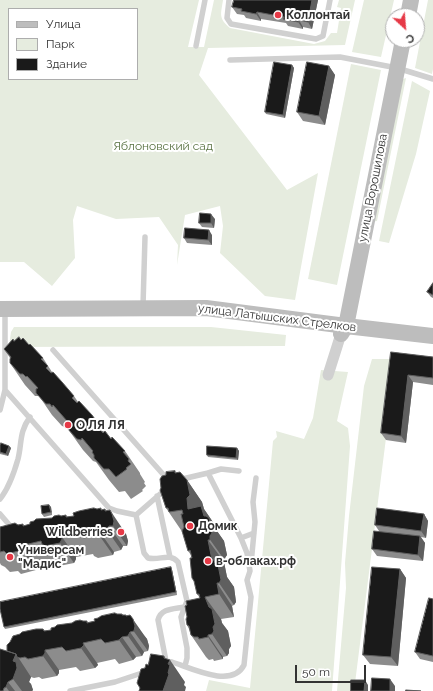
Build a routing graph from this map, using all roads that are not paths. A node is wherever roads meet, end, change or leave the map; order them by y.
1 (205, 0) edge
2 (230, 0) edge
3 (330, 0) edge
4 (196, 46) dead end
5 (394, 48) edge
6 (400, 48) edge
7 (230, 60) dead end
8 (393, 67) junction
9 (433, 79) edge
10 (145, 237) dead end
11 (143, 308) junction
12 (3, 314) edge
13 (342, 329) junction
14 (433, 336) edge
15 (433, 346) edge
16 (53, 350) dead end
17 (3, 359) edge
18 (328, 375) dead end
19 (5, 390) junction
20 (0, 410) edge
21 (30, 417) junction
22 (239, 471) dead end
23 (208, 473) junction
24 (256, 478) dead end
25 (172, 484) junction
26 (157, 496) junction
27 (0, 500) edge
28 (117, 511) junction
29 (0, 514) edge
30 (103, 514) edge
31 (136, 515) junction
32 (22, 530) edge
33 (254, 533) junction
34 (241, 538) junction
35 (170, 557) junction
36 (250, 571) junction
37 (184, 607) junction
38 (166, 661) junction
39 (160, 663) edge
40 (185, 666) junction
41 (146, 677) edge
42 (70, 691) edge

1 - 4 lane
2 - 3 lane
5 - 8 street, улица Ворошилова
6 - 8 street, улица Ворошилова
7 - 8 lane
8 - 9 lane
8 - 13 street, улица Ворошилова
10 - 11 lane
11 - 12 street, улица Латышских Стрелков
11 - 13 street, улица Латышских Стрелков
12 - 13 street, улица Латышских Стрелков
12 - 17 lane
13 - 14 street, улица Латышских Стрелков
13 - 15 street, улица Латышских Стрелков
13 - 18 street, улица Ворошилова
16 - 25 lane
17 - 19 lane
19 - 20 lane
19 - 21 lane
21 - 27 lane
21 - 28 lane
22 - 23 lane
23 - 25 lane
23 - 34 lane
24 - 33 lane
25 - 26 lane
26 - 31 lane
26 - 35 lane
28 - 30 lane
28 - 31 lane
29 - 32 lane
31 - 35 lane
33 - 34 lane
33 - 36 lane
34 - 36 lane
35 - 37 lane
36 - 40 lane
37 - 38 lane
37 - 40 lane
38 - 39 lane
38 - 40 lane
41 - 42 lane

